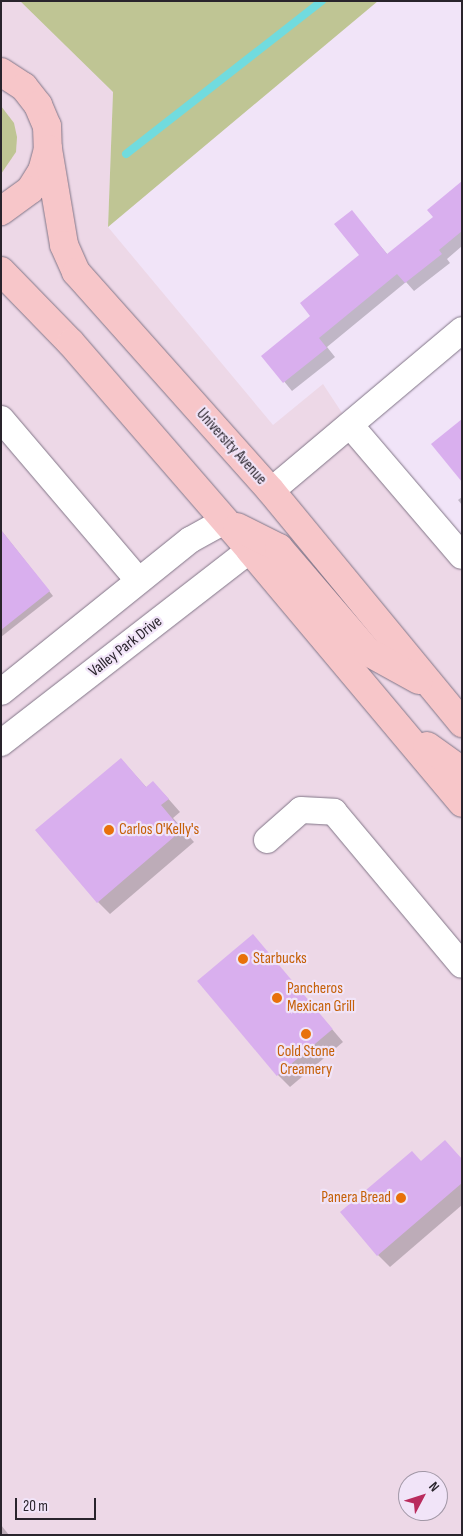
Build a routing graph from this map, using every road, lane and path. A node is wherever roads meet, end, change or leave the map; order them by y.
1 (1, 65) edge
2 (1, 72) edge
3 (24, 87) junction
4 (48, 149) junction
5 (1, 211) edge
6 (1, 271) edge
7 (462, 330) edge
8 (1, 419) edge
9 (350, 425) junction
10 (271, 491) junction
11 (224, 520) junction
12 (250, 550) junction
13 (462, 556) edge
14 (138, 580) junction
15 (431, 686) junction
16 (1, 692) edge
17 (394, 721) junction
18 (462, 723) edge
19 (1, 744) edge
20 (462, 771) edge
21 (462, 803) edge
22 (267, 840) dead end
23 (462, 965) edge

1 - 3 main road
2 - 3 main road
3 - 4 main road, University Avenue
4 - 5 main road
4 - 10 main road, University Avenue
6 - 11 main road
7 - 9 street
8 - 14 street
9 - 10 street
9 - 13 street
10 - 15 main road, University Avenue
11 - 12 main road
11 - 14 street
11 - 15 main road
12 - 17 main road
12 - 19 street, Valley Park Drive
14 - 16 street
15 - 18 main road, University Avenue
17 - 20 main road
17 - 21 main road
22 - 23 street

